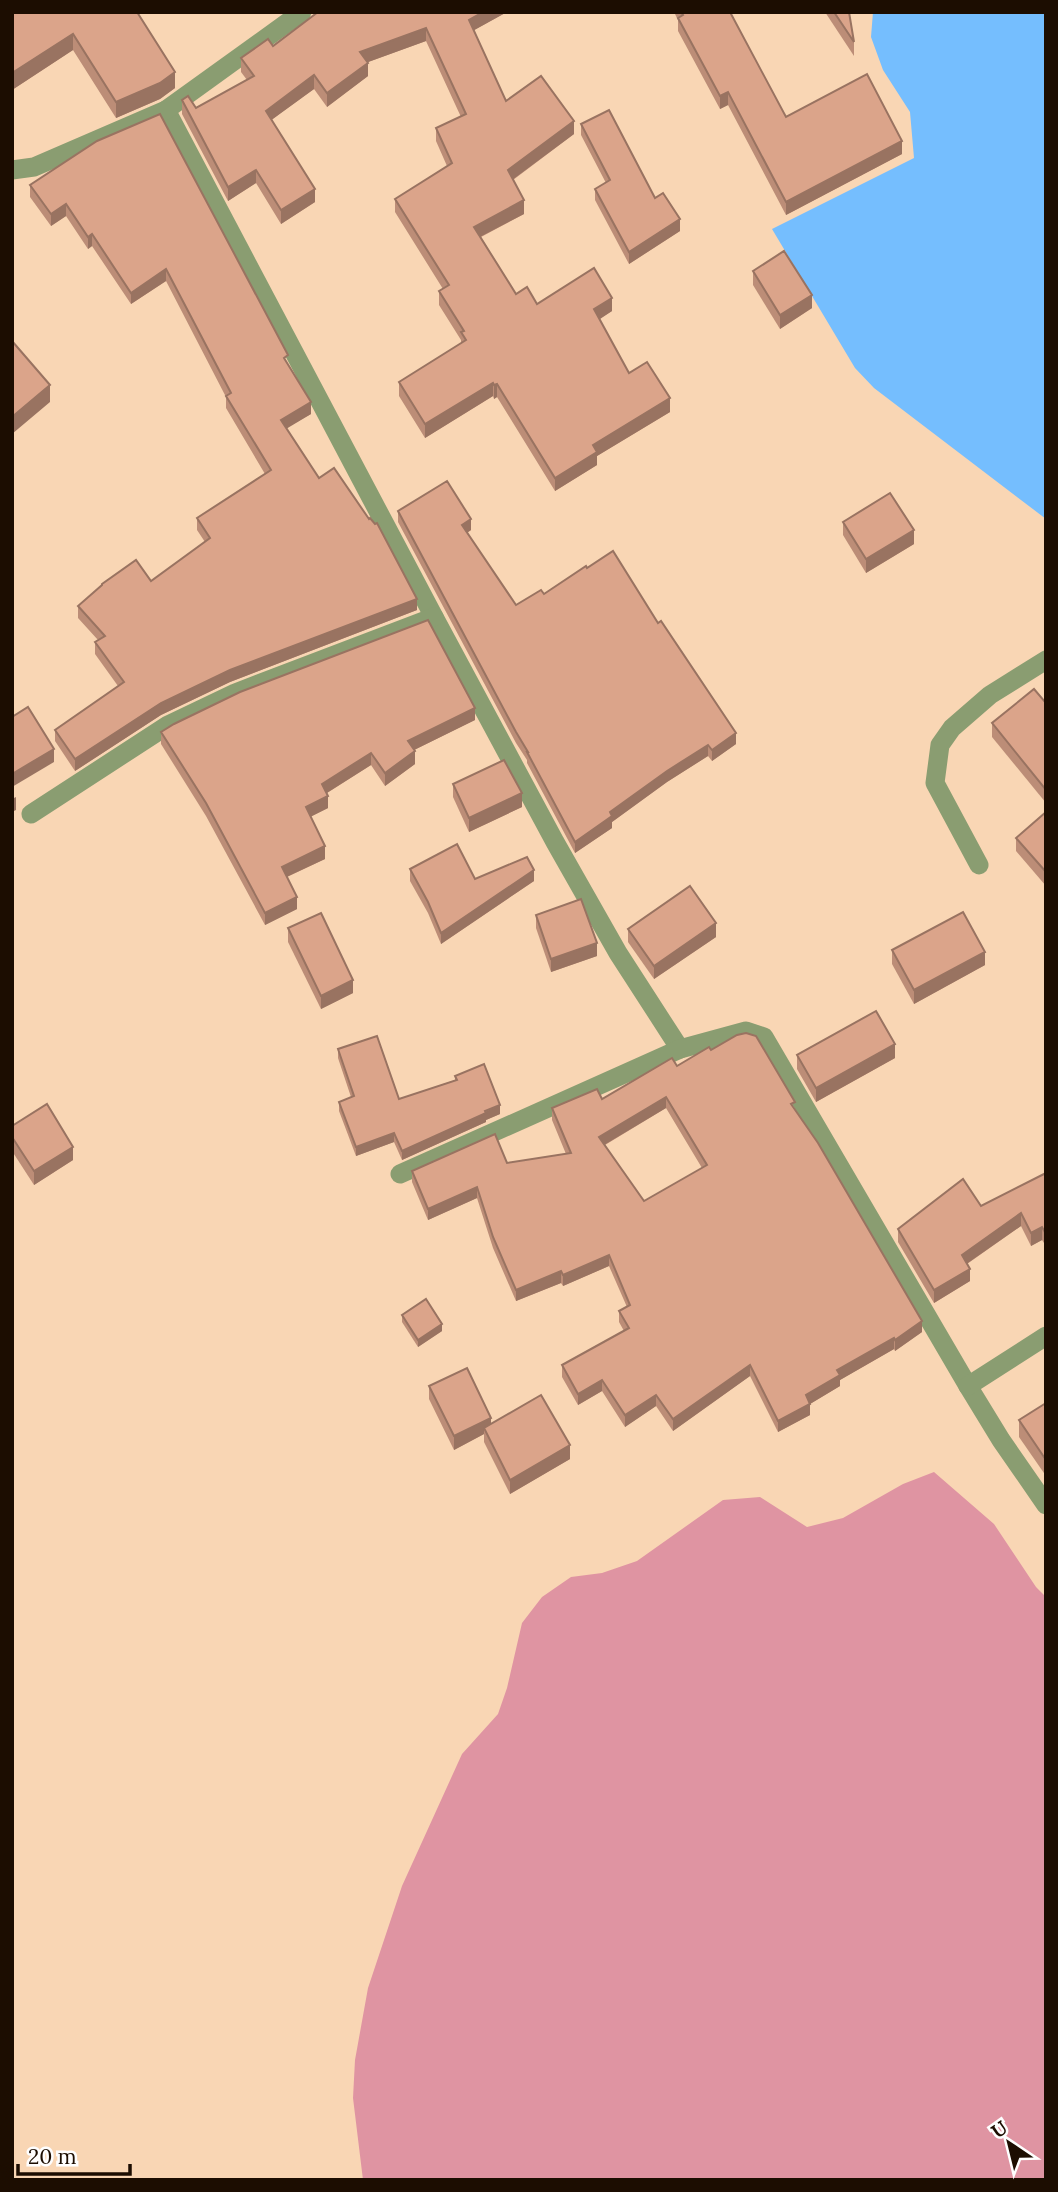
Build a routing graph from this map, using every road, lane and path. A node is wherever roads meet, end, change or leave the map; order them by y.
1 (302, 12) edge
2 (166, 110) junction
3 (12, 170) edge
4 (434, 617) junction
5 (1046, 660) edge
6 (32, 814) dead end
7 (979, 865) dead end
8 (680, 1049) junction
9 (400, 1174) dead end
10 (1046, 1336) edge
11 (968, 1386) junction
12 (1046, 1505) edge

1 - 2 street
2 - 3 street
2 - 4 street
4 - 6 street
4 - 8 street
5 - 7 street
8 - 9 street
8 - 11 street
10 - 11 street
11 - 12 street

